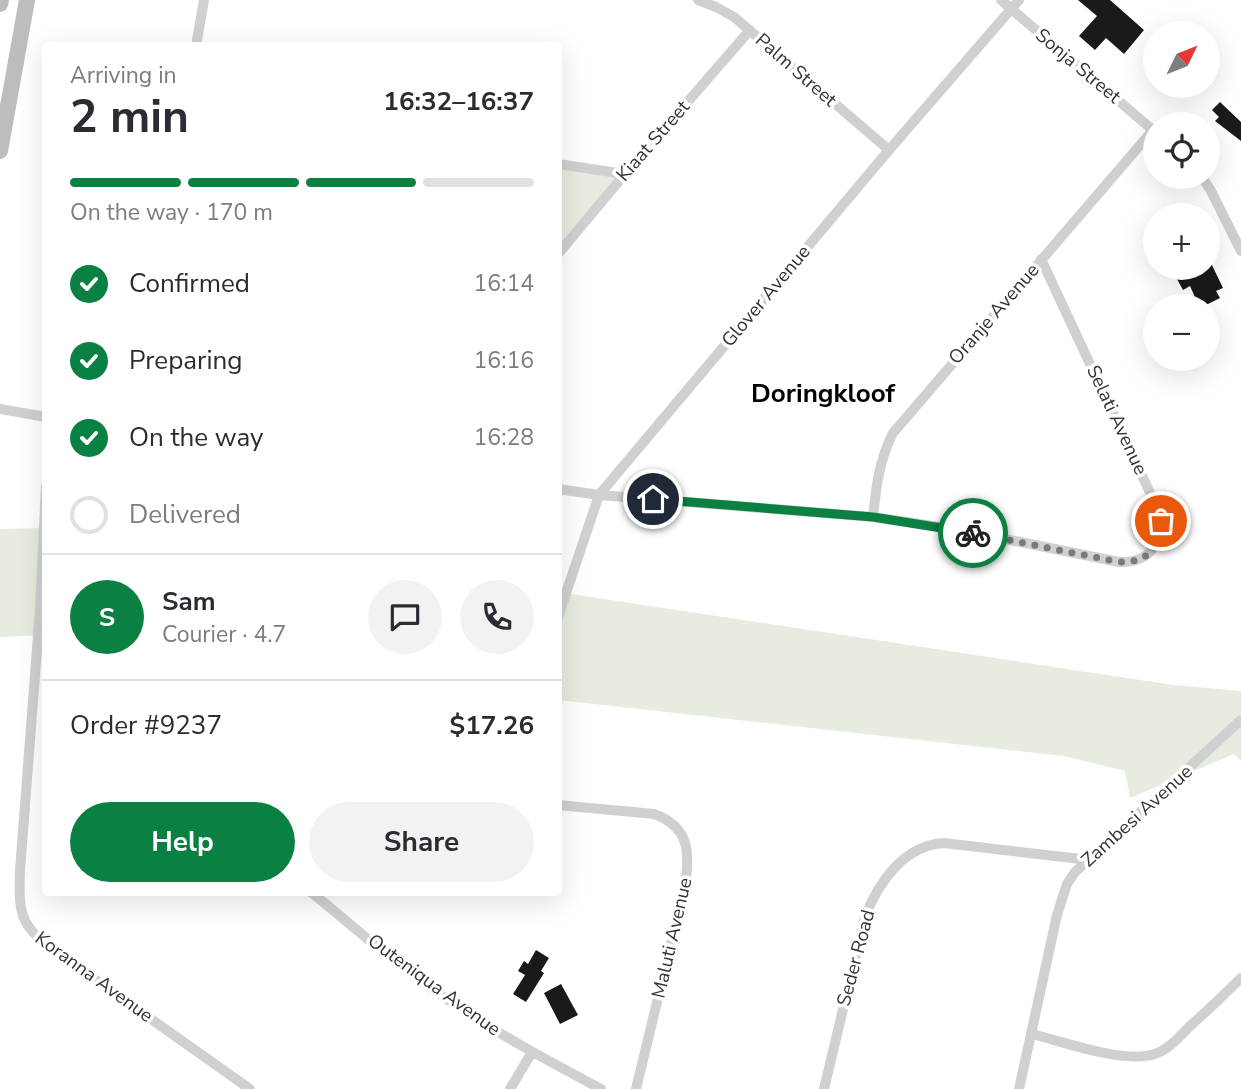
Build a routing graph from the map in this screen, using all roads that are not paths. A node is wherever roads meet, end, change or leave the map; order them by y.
1 (27, 0) edge
2 (204, 0) edge
3 (698, 0) edge
4 (1001, 0) edge
5 (1015, 4) edge
6 (750, 30) junction
7 (196, 42) edge
8 (15, 68) junction
9 (0, 92) edge
10 (1143, 121) edge
11 (1143, 143) edge
12 (889, 150) junction
13 (0, 151) edge
14 (562, 165) edge
15 (625, 174) junction
16 (1210, 189) edge
17 (562, 249) edge
18 (1241, 251) edge
19 (1041, 259) junction
20 (0, 409) edge
21 (42, 416) edge
22 (562, 490) edge
23 (598, 495) junction
24 (873, 517) junction
25 (42, 566) edge
26 (562, 607) edge
27 (36, 652) junction
28 (42, 657) edge
29 (1241, 720) edge
30 (562, 805) edge
31 (1088, 860) junction
32 (315, 896) edge
33 (1241, 978) edge
34 (1032, 1034) junction
35 (532, 1052) junction
36 (250, 1089) edge
37 (510, 1089) edge
38 (601, 1089) edge
39 (636, 1089) edge
40 (824, 1089) edge
41 (1019, 1089) edge

1 - 8 main road
2 - 7 street
3 - 6 street, Palm Street
4 - 5 street, Sonja Street
5 - 10 street, Sonja Street
5 - 12 street, Glover Avenue
6 - 12 street, Palm Street
6 - 15 street, Kiaat Street
8 - 9 main road
8 - 13 main road
11 - 19 street, Oranje Avenue
12 - 23 street, Glover Avenue
14 - 15 street
15 - 17 street, Kiaat Street
16 - 18 street
19 - 24 street, Oranje Avenue
19 - 24 street, Selati Avenue
20 - 21 street
22 - 23 street
23 - 24 street
23 - 26 street, Glover Avenue
25 - 27 street
27 - 28 street
27 - 36 street, Koranna Avenue
29 - 31 street, Zambesi Avenue
30 - 39 street, Maluti Avenue
31 - 34 street, Zambesi Avenue
31 - 40 street, Seder Road
32 - 35 street, Outeniqua Avenue
33 - 34 street
34 - 41 street, Zambesi Avenue
35 - 37 street
35 - 38 street, Outeniqua Avenue

